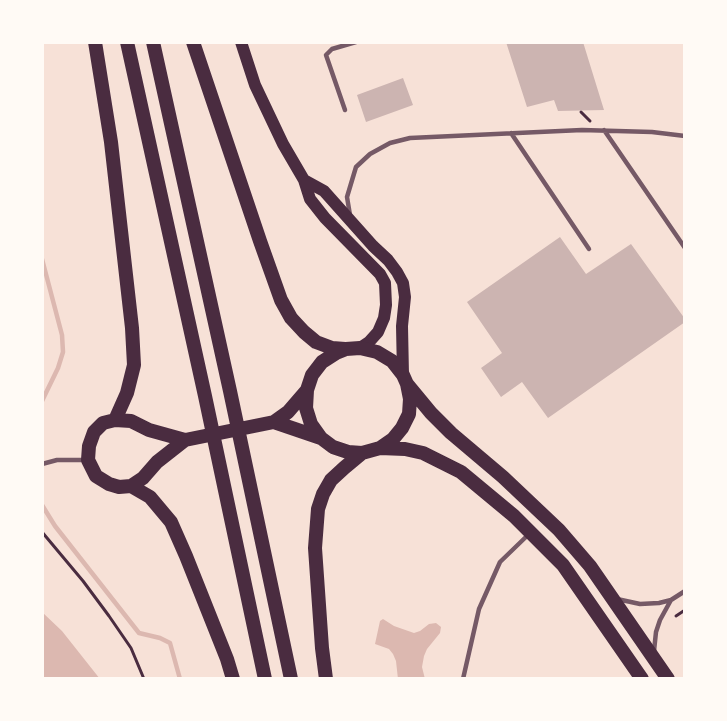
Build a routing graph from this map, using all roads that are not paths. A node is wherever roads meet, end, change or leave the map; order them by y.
1 (95, 42) edge
2 (127, 42) edge
3 (153, 42) edge
4 (193, 42) edge
5 (241, 42) edge
6 (356, 42) edge
7 (345, 110) dead end
8 (604, 130) junction
9 (511, 133) junction
10 (685, 136) edge
11 (304, 180) junction
12 (351, 221) junction
13 (685, 248) edge
14 (589, 249) dead end
15 (353, 349) junction
16 (405, 379) junction
17 (307, 390) junction
18 (115, 420) junction
19 (274, 422) junction
20 (321, 438) junction
21 (185, 440) junction
22 (380, 448) junction
23 (362, 453) junction
24 (88, 460) junction
25 (42, 464) edge
26 (131, 486) junction
27 (531, 532) junction
28 (685, 591) edge
29 (611, 597) junction
30 (670, 600) junction
31 (654, 660) junction
32 (233, 679) edge
33 (264, 679) edge
34 (291, 679) edge
35 (326, 679) edge
36 (463, 679) edge
37 (642, 679) edge
38 (668, 679) edge

1 - 18 highway
2 - 33 highway
3 - 34 highway
4 - 15 highway
5 - 11 main road
6 - 7 lane
8 - 9 lane
8 - 10 lane
8 - 13 lane
9 - 12 lane
9 - 14 lane
11 - 12 main road
11 - 15 main road
12 - 16 main road
15 - 16 highway
15 - 17 highway
16 - 22 highway
16 - 29 highway
17 - 19 highway
17 - 20 highway
18 - 21 highway
18 - 24 highway
19 - 20 highway
19 - 21 highway
20 - 23 highway
21 - 26 highway
22 - 23 highway
22 - 27 highway
23 - 35 highway
24 - 25 lane
24 - 26 highway
26 - 32 highway
27 - 36 lane
27 - 37 highway
28 - 30 lane
29 - 30 lane
29 - 31 highway
30 - 31 lane
31 - 38 highway

